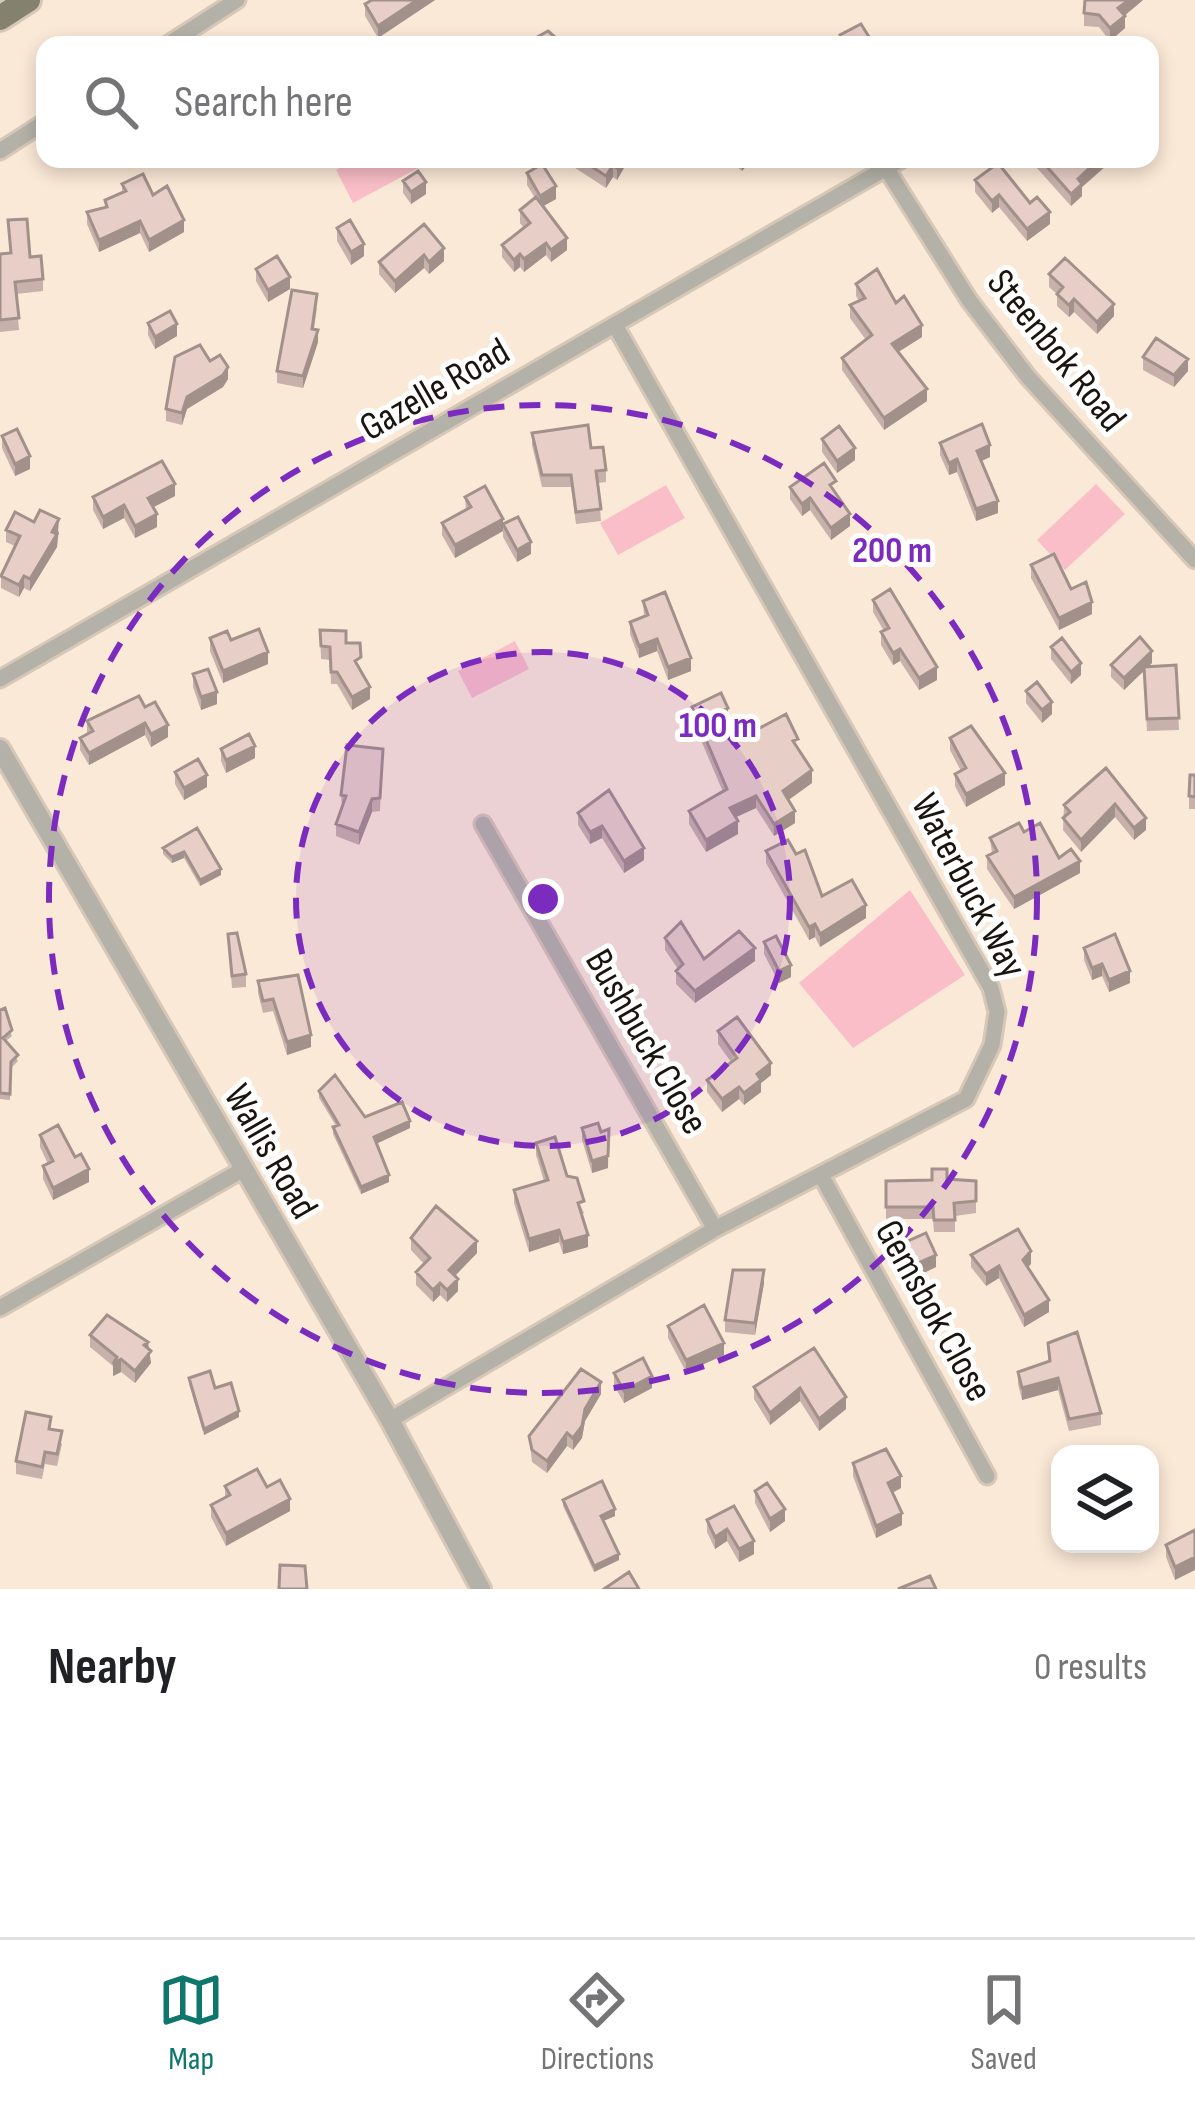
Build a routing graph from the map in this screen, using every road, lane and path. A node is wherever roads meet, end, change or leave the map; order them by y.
1 (28, 0) edge
2 (237, 0) edge
3 (0, 17) edge
4 (180, 36) edge
5 (36, 128) edge
6 (0, 151) edge
7 (886, 168) joint
8 (615, 325) junction
9 (1195, 560) edge
10 (0, 679) edge
11 (0, 749) edge
12 (483, 824) dead end
13 (242, 1170) junction
14 (822, 1177) junction
15 (715, 1229) junction
16 (0, 1308) edge
17 (390, 1420) junction
18 (988, 1476) dead end
19 (481, 1589) edge

1 - 3 main road
2 - 4 street
5 - 6 street
7 - 8 street, Gazelle Road
7 - 9 street, Steenbok Road
8 - 10 street, Gazelle Road
8 - 14 street, Waterbuck Way
11 - 13 street, Wallis Road
12 - 15 street, Bushbuck Close
13 - 16 street
13 - 17 street, Wallis Road
14 - 15 street, Waterbuck Way
14 - 18 street, Gemsbok Close
15 - 17 street, Waterbuck Way
17 - 19 street, Wallis Road

